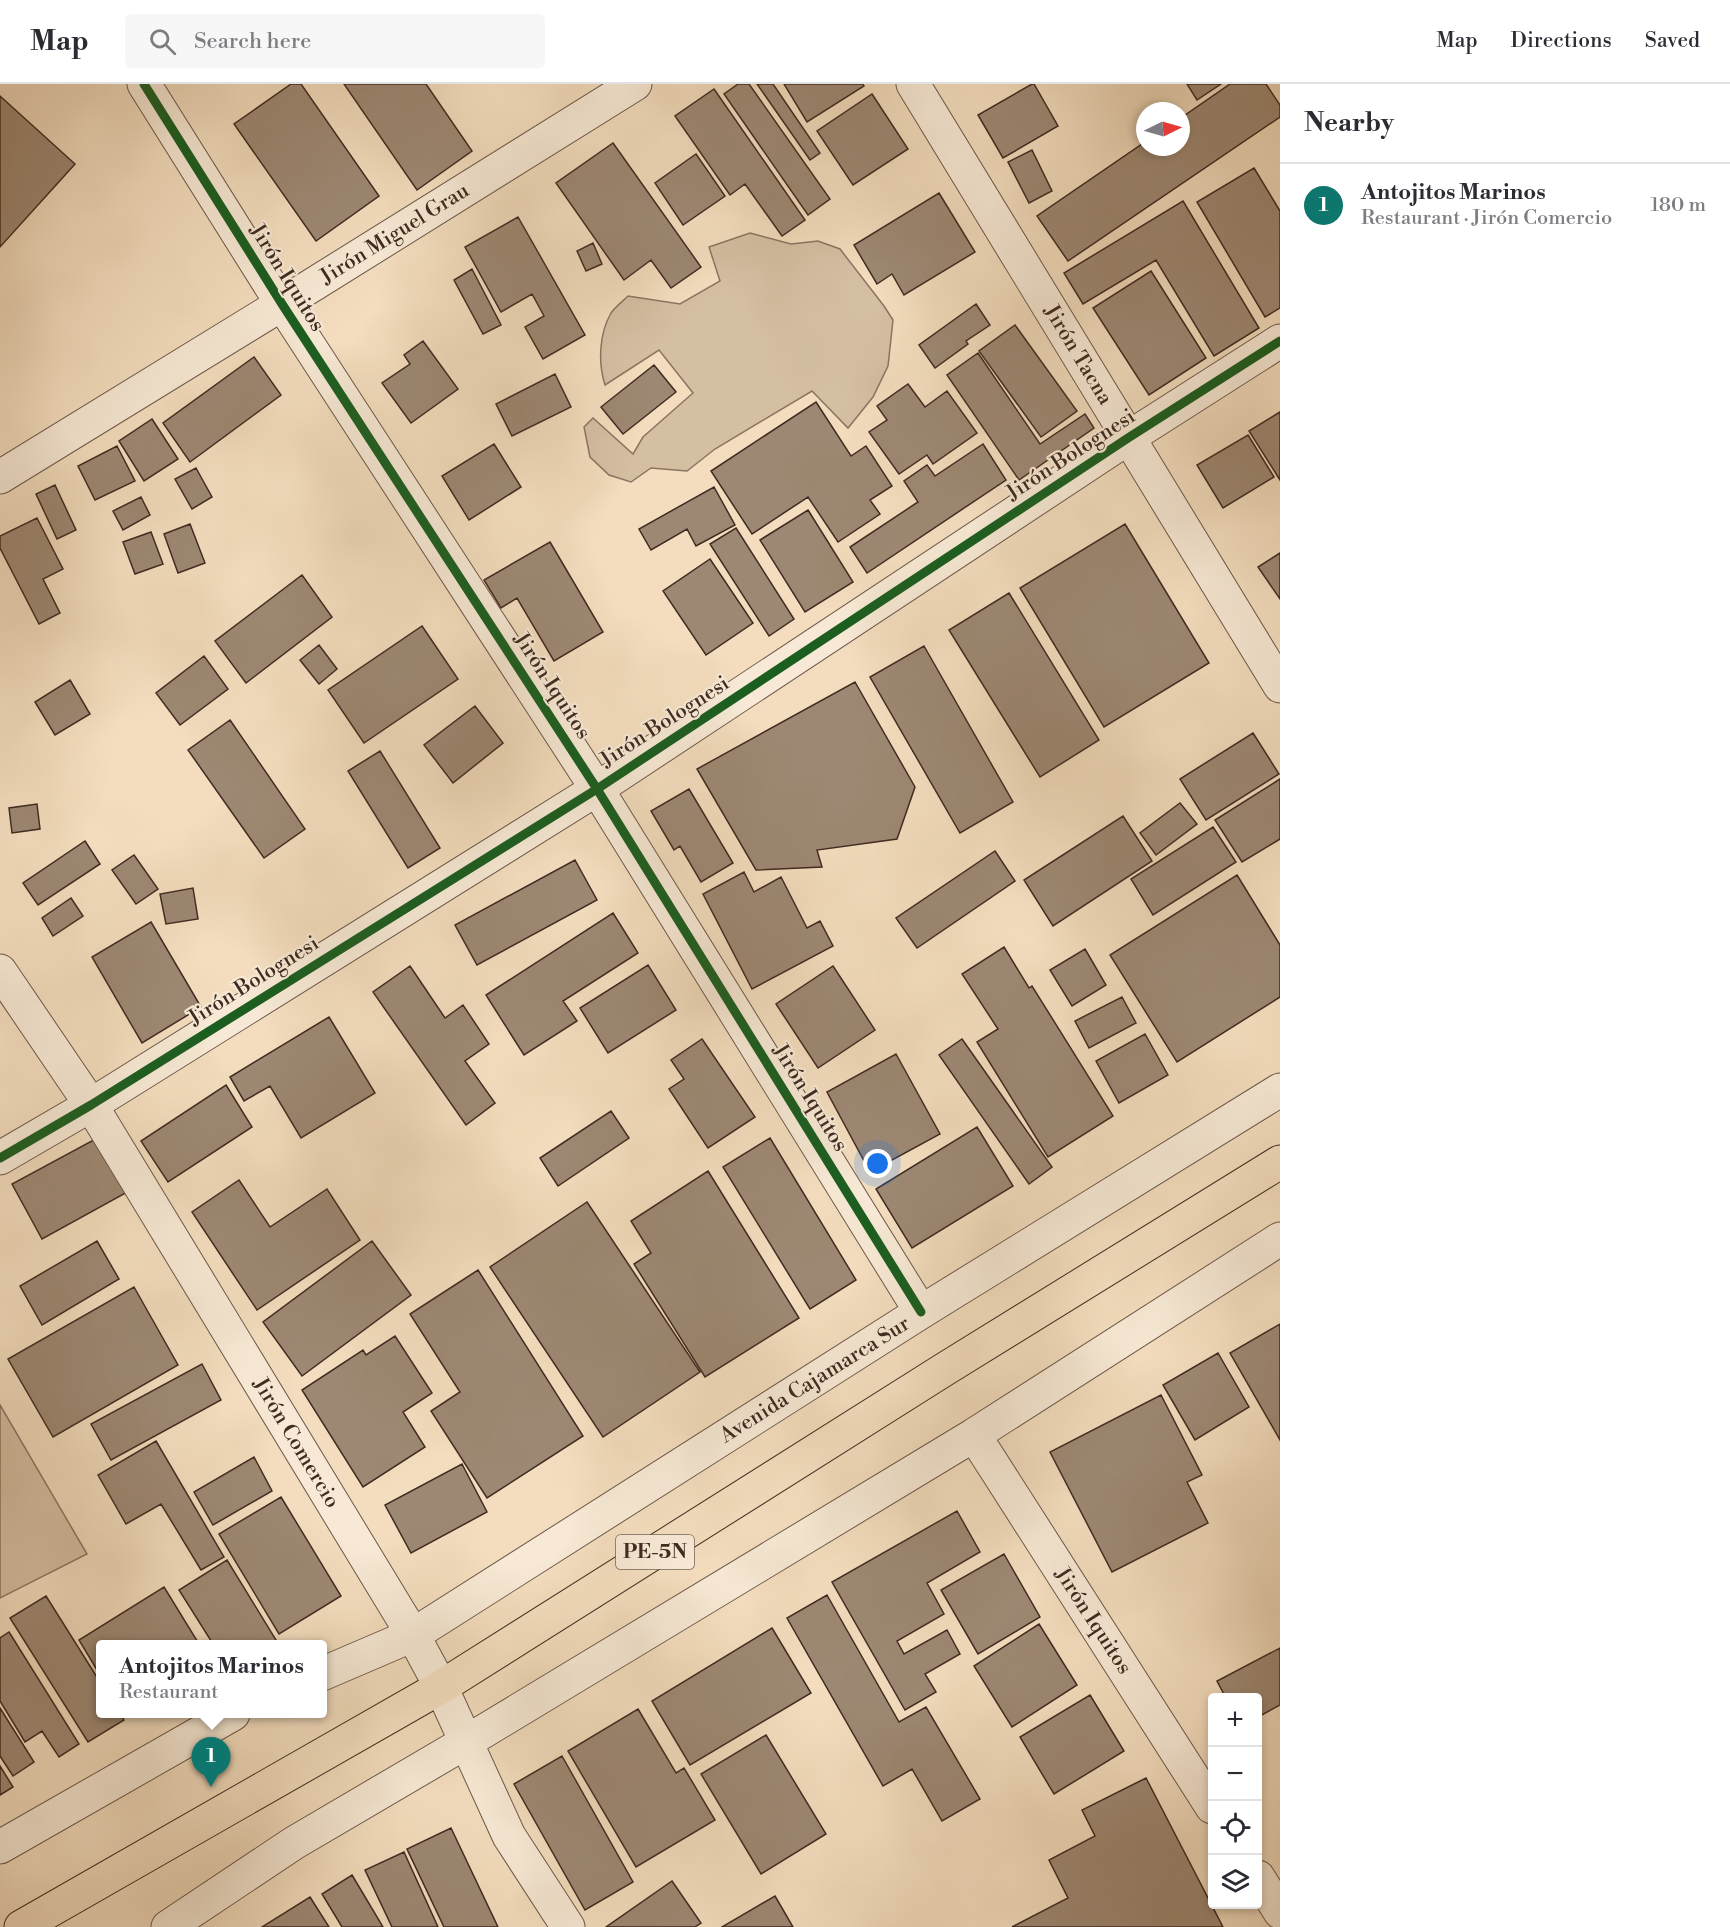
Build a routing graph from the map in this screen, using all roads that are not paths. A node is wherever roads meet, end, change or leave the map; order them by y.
1 (144, 84) edge
2 (635, 84) edge
3 (913, 84) edge
4 (282, 304) junction
5 (1280, 341) edge
6 (1128, 438) junction
7 (0, 477) edge
8 (1280, 686) edge
9 (597, 789) junction
10 (0, 971) edge
11 (1280, 1090) edge
12 (91, 1105) junction
13 (0, 1158) edge
14 (1280, 1162) edge
15 (1280, 1239) edge
16 (921, 1312) junction
17 (974, 1435) junction
18 (413, 1635) junction
19 (327, 1672) edge
20 (441, 1687) junction
21 (223, 1718) edge
22 (465, 1742) junction
23 (1208, 1801) edge
24 (0, 1847) edge
25 (1262, 1885) edge
26 (1280, 1912) edge
27 (21, 1927) edge
28 (168, 1927) edge
29 (568, 1927) edge

1 - 4 street, Jirón Iquitos
2 - 4 street, Jirón Miguel Grau
3 - 6 street, Jirón Tacna
4 - 7 street, Jirón Miguel Grau
4 - 9 street, Jirón Iquitos
5 - 6 street, Jirón Bolognesi
6 - 8 street, Jirón Tacna
6 - 9 street, Jirón Bolognesi
9 - 12 street, Jirón Bolognesi
9 - 16 street, Jirón Iquitos
10 - 12 street, Jirón Comercio
11 - 16 street, Avenida Cajamarca Sur
12 - 13 street, Jirón Bolognesi
12 - 18 street, Jirón Comercio
14 - 20 highway, PE-5N
15 - 17 street
16 - 18 street, Avenida Cajamarca Sur
17 - 22 street
17 - 23 street, Jirón Iquitos
18 - 19 street, Avenida Cajamarca Sur
18 - 20 street, Jirón Comercio
20 - 22 street, Jirón Comercio
20 - 27 highway, PE-5N
21 - 24 street
22 - 28 street
22 - 29 street, Jirón Comercio
25 - 26 street

